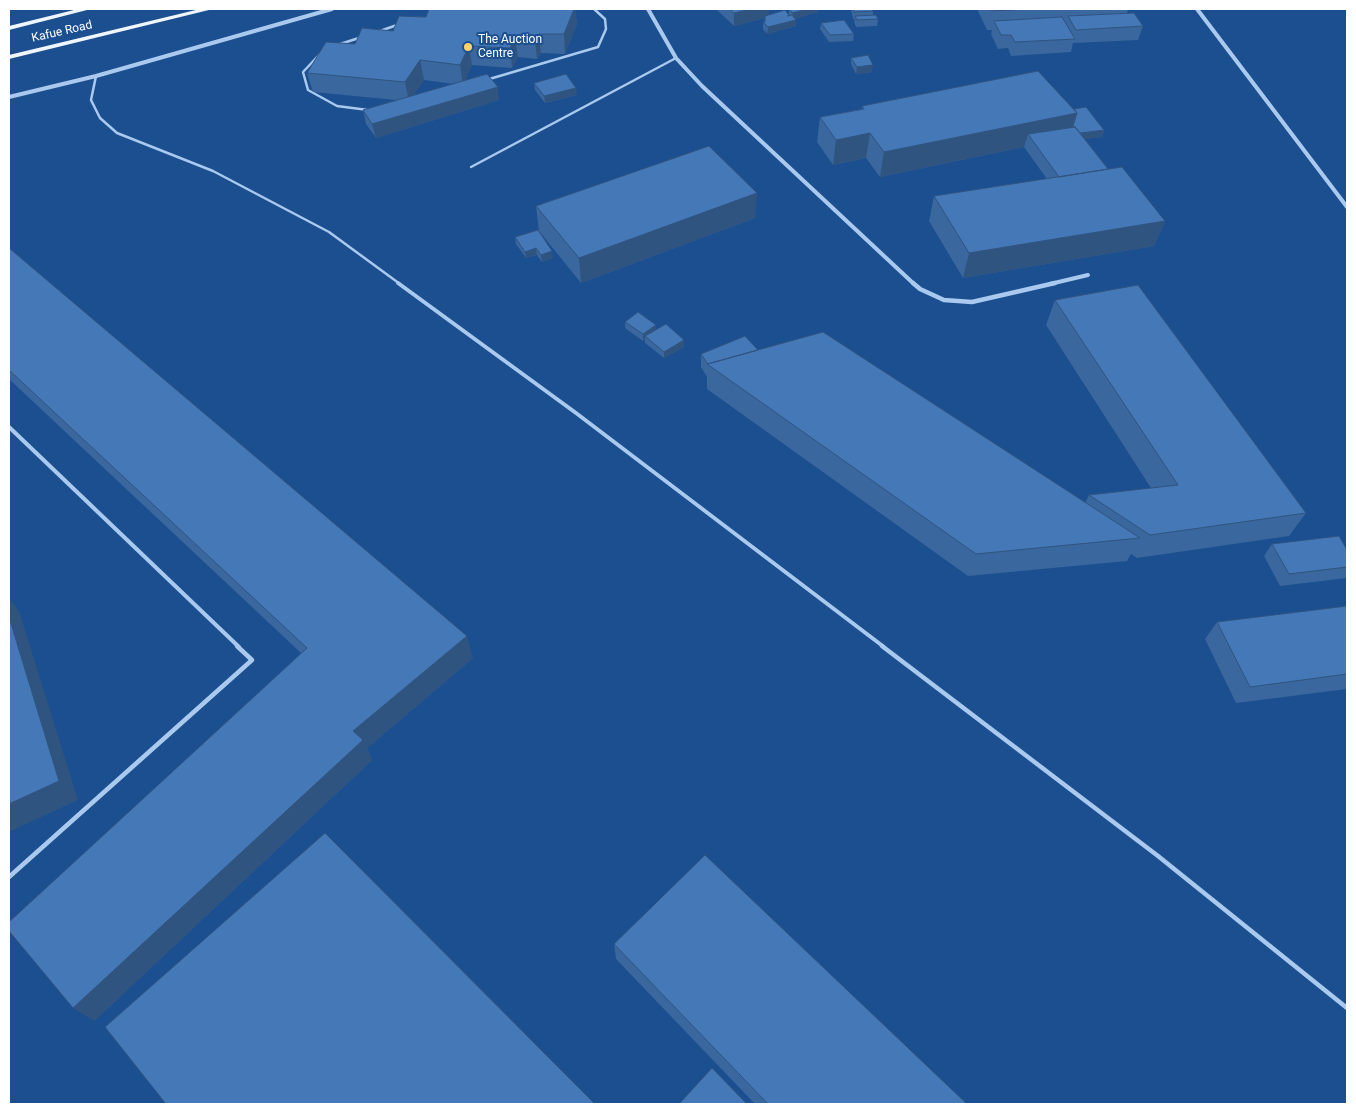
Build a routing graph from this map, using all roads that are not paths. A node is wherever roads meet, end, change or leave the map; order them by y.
1 (87, 9) edge
2 (209, 9) edge
3 (332, 9) edge
4 (594, 9) edge
5 (648, 9) edge
6 (1197, 9) edge
7 (406, 23) edge
8 (9, 28) edge
9 (379, 31) edge
10 (370, 34) edge
11 (335, 46) edge
12 (327, 51) edge
13 (9, 57) edge
14 (676, 58) junction
15 (96, 76) junction
16 (477, 83) edge
17 (9, 97) edge
18 (372, 109) edge
19 (471, 167) dead end
20 (1347, 207) edge
21 (1088, 275) dead end
22 (9, 427) edge
23 (9, 877) edge
24 (1347, 1008) edge

1 - 8 main road, Kafue Road
2 - 13 main road, Kafue Road
3 - 15 street
4 - 16 lane
5 - 14 street
6 - 20 street
7 - 9 lane
10 - 11 lane
12 - 18 lane
14 - 19 lane
14 - 21 street
15 - 17 street
15 - 24 lane
22 - 23 lane

